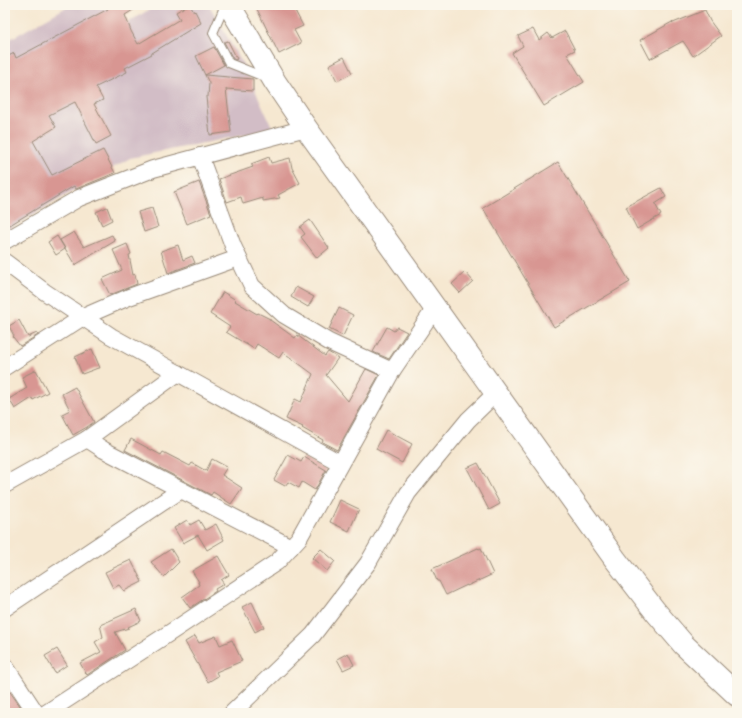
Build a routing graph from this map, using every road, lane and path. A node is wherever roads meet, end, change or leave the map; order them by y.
1 (226, 5) edge
2 (229, 5) edge
3 (275, 82) junction
4 (306, 128) junction
5 (200, 156) junction
6 (5, 241) edge
7 (238, 258) junction
8 (5, 262) edge
9 (435, 308) junction
10 (82, 317) junction
11 (5, 367) edge
12 (392, 371) junction
13 (178, 373) junction
14 (496, 393) junction
15 (87, 439) junction
16 (340, 463) junction
17 (5, 485) edge
18 (181, 490) junction
19 (291, 547) junction
20 (5, 608) edge
21 (5, 666) edge
22 (737, 696) edge
23 (36, 713) edge
24 (46, 713) edge
25 (232, 713) edge

1 - 3 lane
2 - 3 main road
3 - 4 main road
4 - 5 street
4 - 9 main road
5 - 6 street
5 - 7 street
7 - 10 street
7 - 12 street
8 - 10 street
9 - 12 street
9 - 14 main road
10 - 11 street
10 - 13 street
12 - 16 street
13 - 15 street
13 - 16 street
14 - 22 main road
14 - 25 street
15 - 17 street
15 - 18 street
16 - 19 street
18 - 19 street
18 - 20 street
19 - 24 street
21 - 23 street

